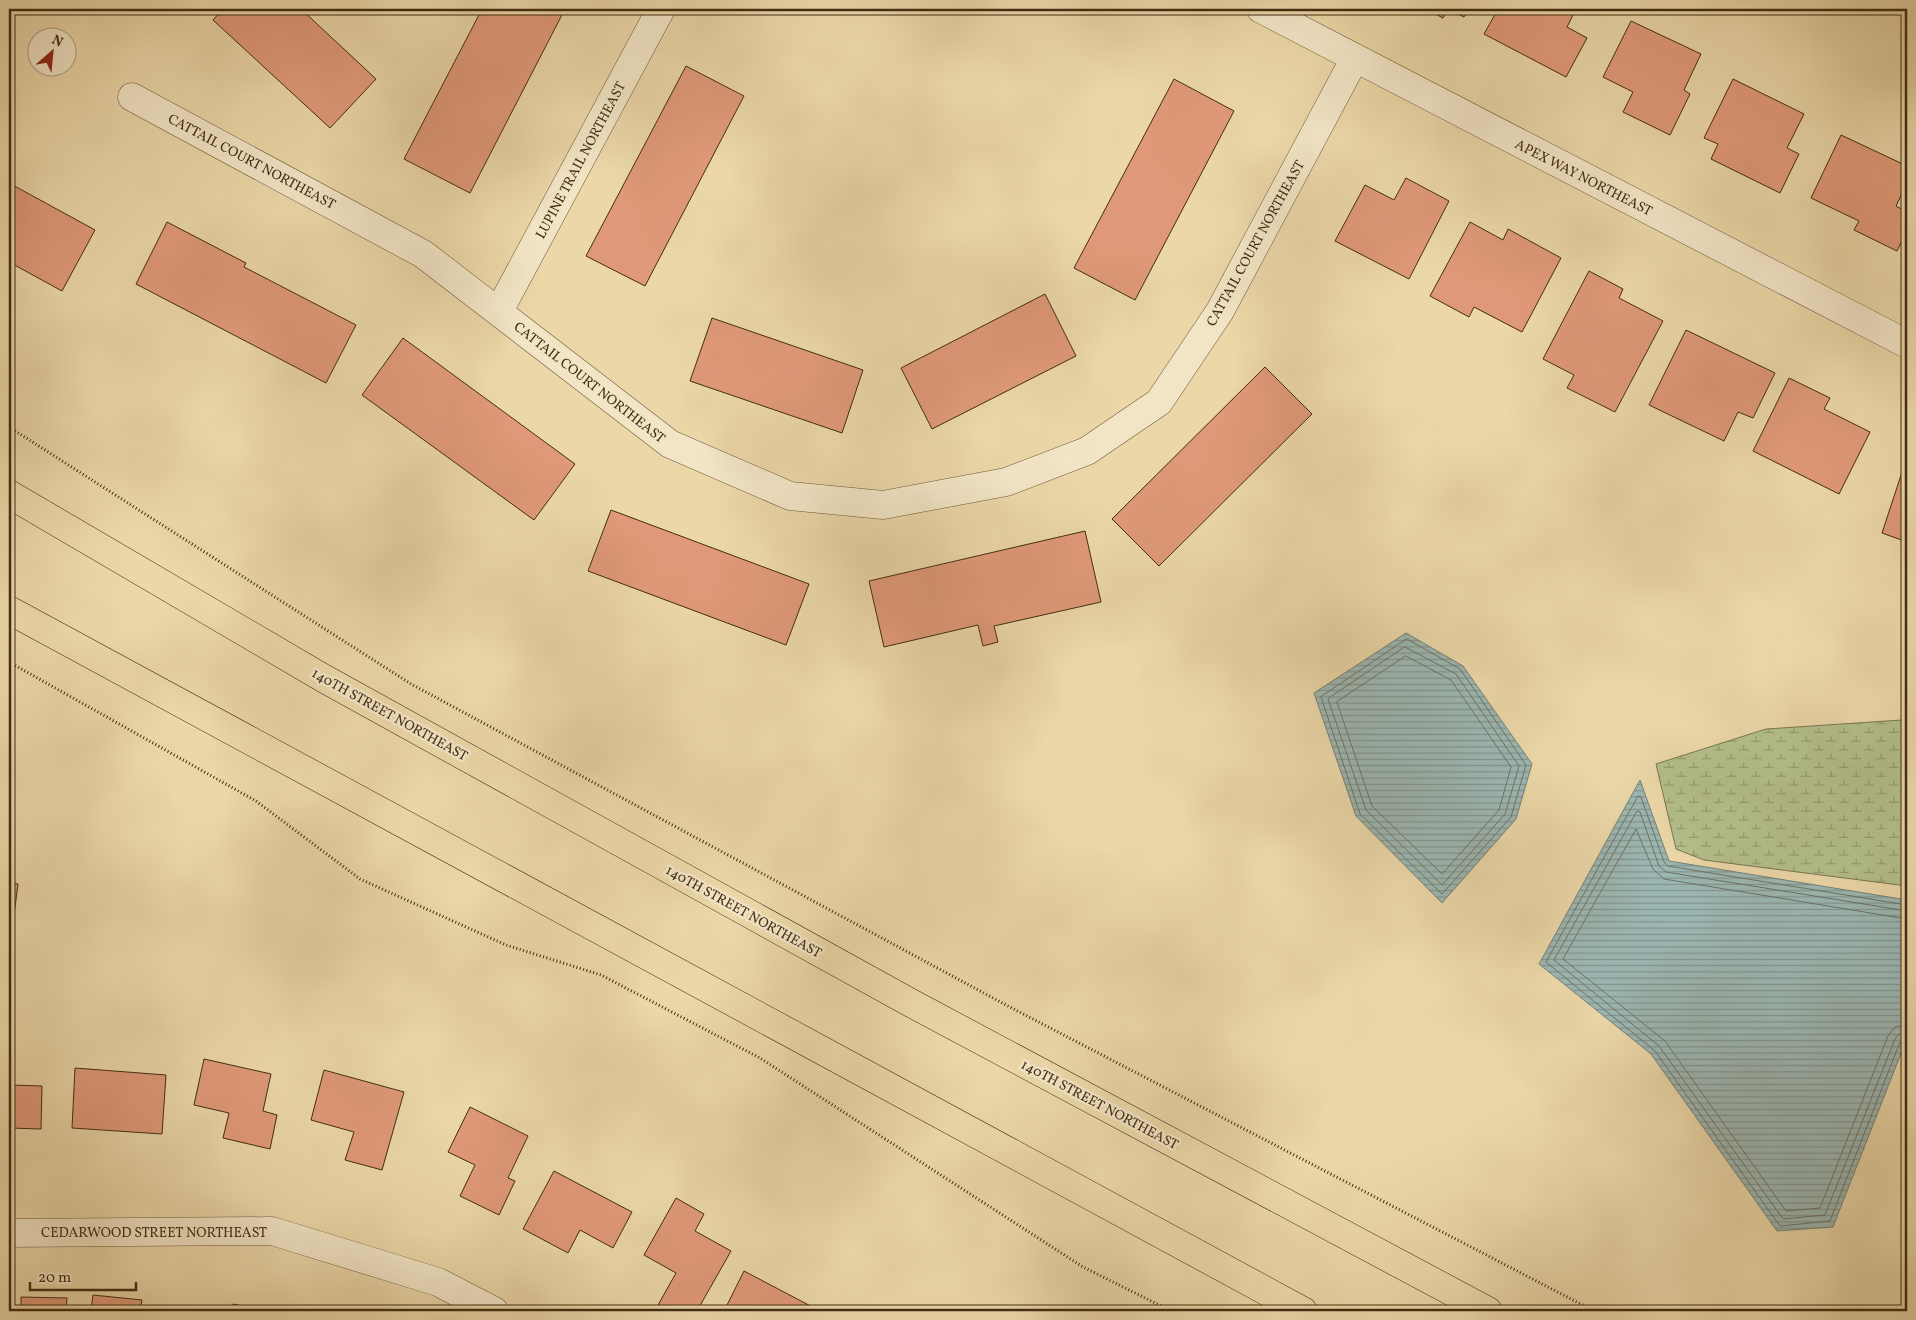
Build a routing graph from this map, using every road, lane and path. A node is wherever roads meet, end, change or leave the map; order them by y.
1 (661, 9) edge
2 (1261, 9) edge
3 (1355, 58) junction
4 (132, 97) dead end
5 (499, 311) junction
6 (1907, 344) edge
7 (9, 427) edge
8 (9, 494) edge
9 (9, 610) edge
10 (9, 662) edge
11 (9, 1233) edge
12 (494, 1311) edge
13 (1171, 1311) edge
14 (1303, 1311) edge
15 (1488, 1311) edge
16 (1594, 1311) edge

1 - 5 street, LUPINE TRAIL NORTHEAST
2 - 3 street, APEX WAY NORTHEAST
3 - 5 street, CATTAIL COURT NORTHEAST
3 - 6 street, APEX WAY NORTHEAST
4 - 5 street, CATTAIL COURT NORTHEAST
7 - 16 path
8 - 15 highway, 140TH STREET NORTHEAST
9 - 14 highway
10 - 13 path
11 - 12 street, CEDARWOOD STREET NORTHEAST

